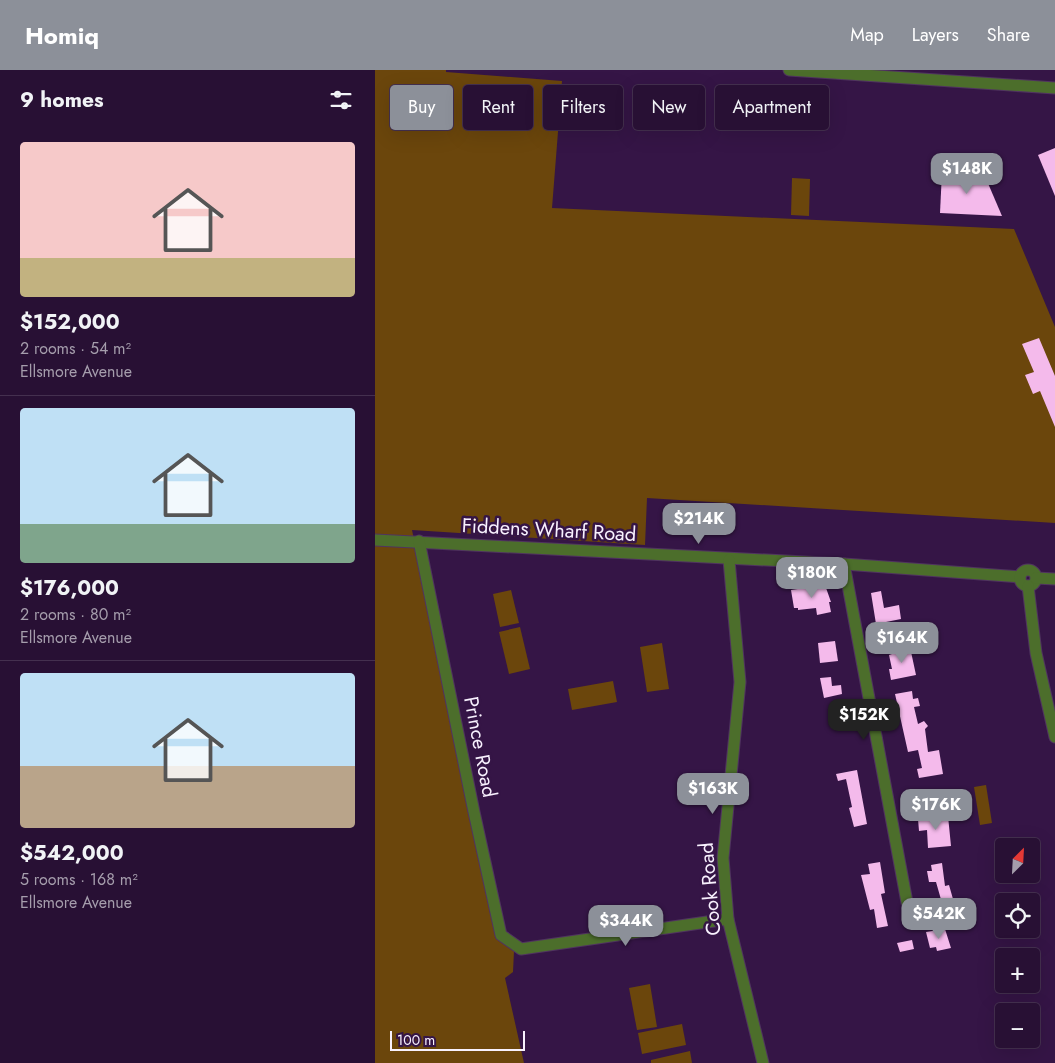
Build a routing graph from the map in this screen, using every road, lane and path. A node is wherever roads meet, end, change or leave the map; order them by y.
1 (789, 70) edge
2 (1055, 88) edge
3 (375, 540) edge
4 (419, 542) junction
5 (729, 560) junction
6 (844, 564) junction
7 (1055, 579) edge
8 (1032, 582) junction
9 (1055, 737) edge
10 (909, 913) dead end
11 (728, 919) junction
12 (763, 1063) edge

1 - 2 street
3 - 4 street, Fiddens Wharf Road
4 - 5 street, Fiddens Wharf Road
4 - 11 street, Prince Road
5 - 6 street, Fiddens Wharf Road
5 - 11 street, Cook Road
6 - 8 street, Fiddens Wharf Road
6 - 10 street
7 - 8 street
8 - 9 street
11 - 12 street, Cook Road

